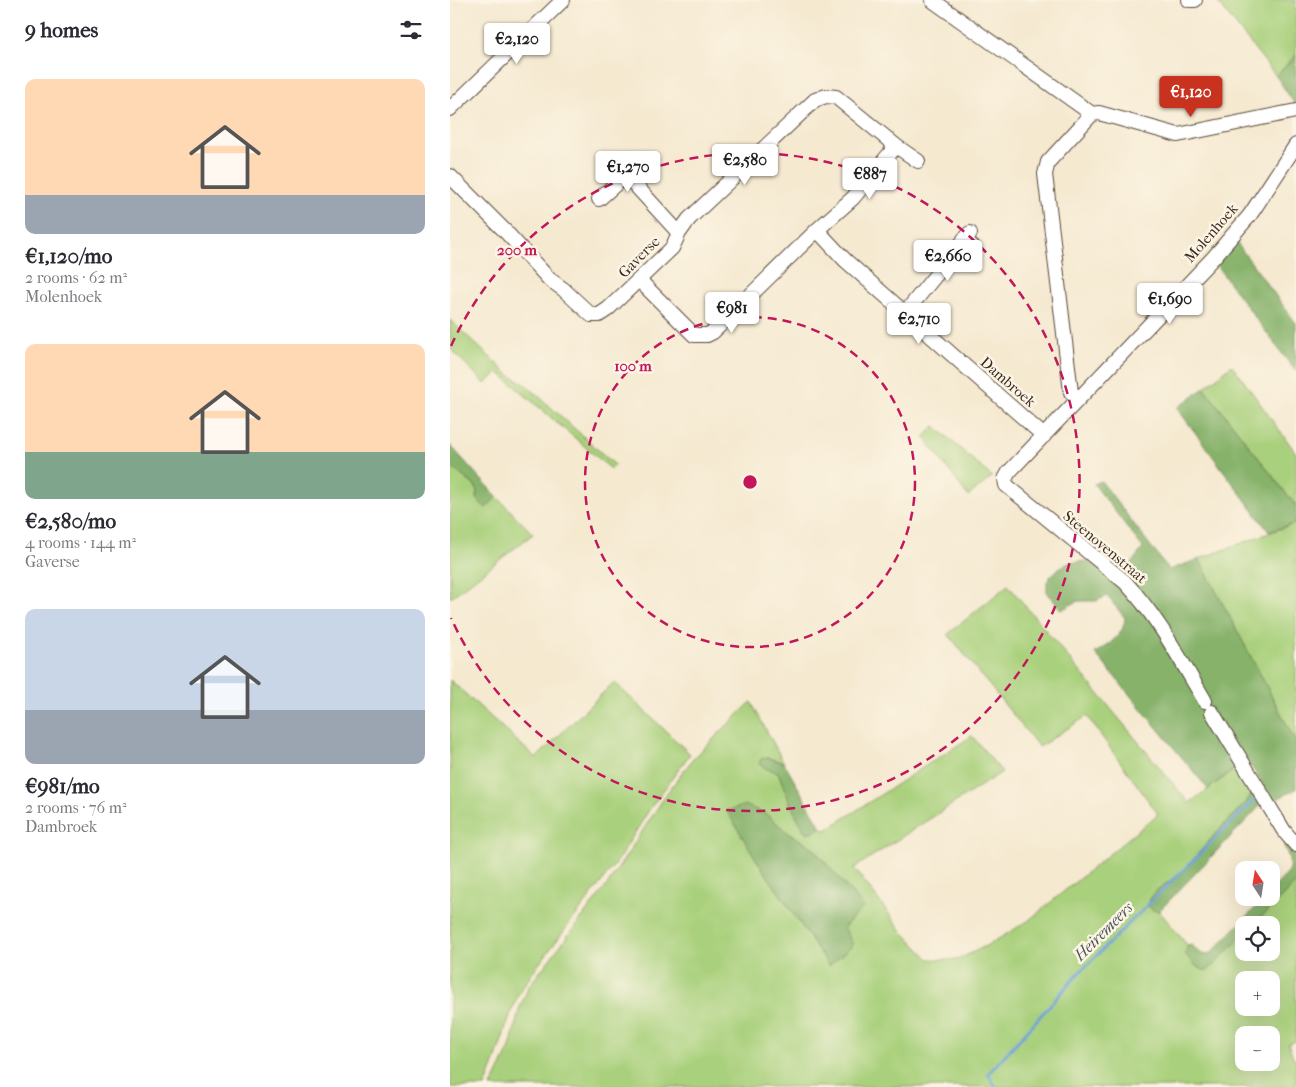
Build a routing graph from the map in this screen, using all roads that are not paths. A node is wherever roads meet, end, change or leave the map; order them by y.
1 (563, 0) edge
2 (932, 0) edge
3 (1189, 0) edge
4 (1195, 0) edge
5 (450, 109) edge
6 (1296, 111) edge
7 (1092, 114) junction
8 (1296, 145) edge
9 (896, 146) junction
10 (918, 160) dead end
11 (637, 165) dead end
12 (626, 175) junction
13 (450, 176) edge
14 (599, 199) dead end
15 (818, 230) junction
16 (679, 232) junction
17 (969, 240) dead end
18 (639, 280) junction
19 (905, 313) junction
20 (1078, 399) junction
21 (1044, 436) junction
22 (1005, 479) joint
23 (1296, 845) edge

1 - 5 street
2 - 7 street
3 - 4 street
6 - 7 street
7 - 20 street
8 - 20 street, Molenhoek
9 - 10 street, Gaverse
9 - 15 street
9 - 16 street, Gaverse
11 - 12 street
12 - 14 street
12 - 16 street
13 - 18 street, Gaverse
15 - 18 street
15 - 19 street, Dambroek
16 - 18 street, Gaverse
17 - 19 street
19 - 21 street, Dambroek
20 - 21 street, Molenhoek
21 - 22 street, Molenhoek
22 - 23 street, Steenovenstraat

